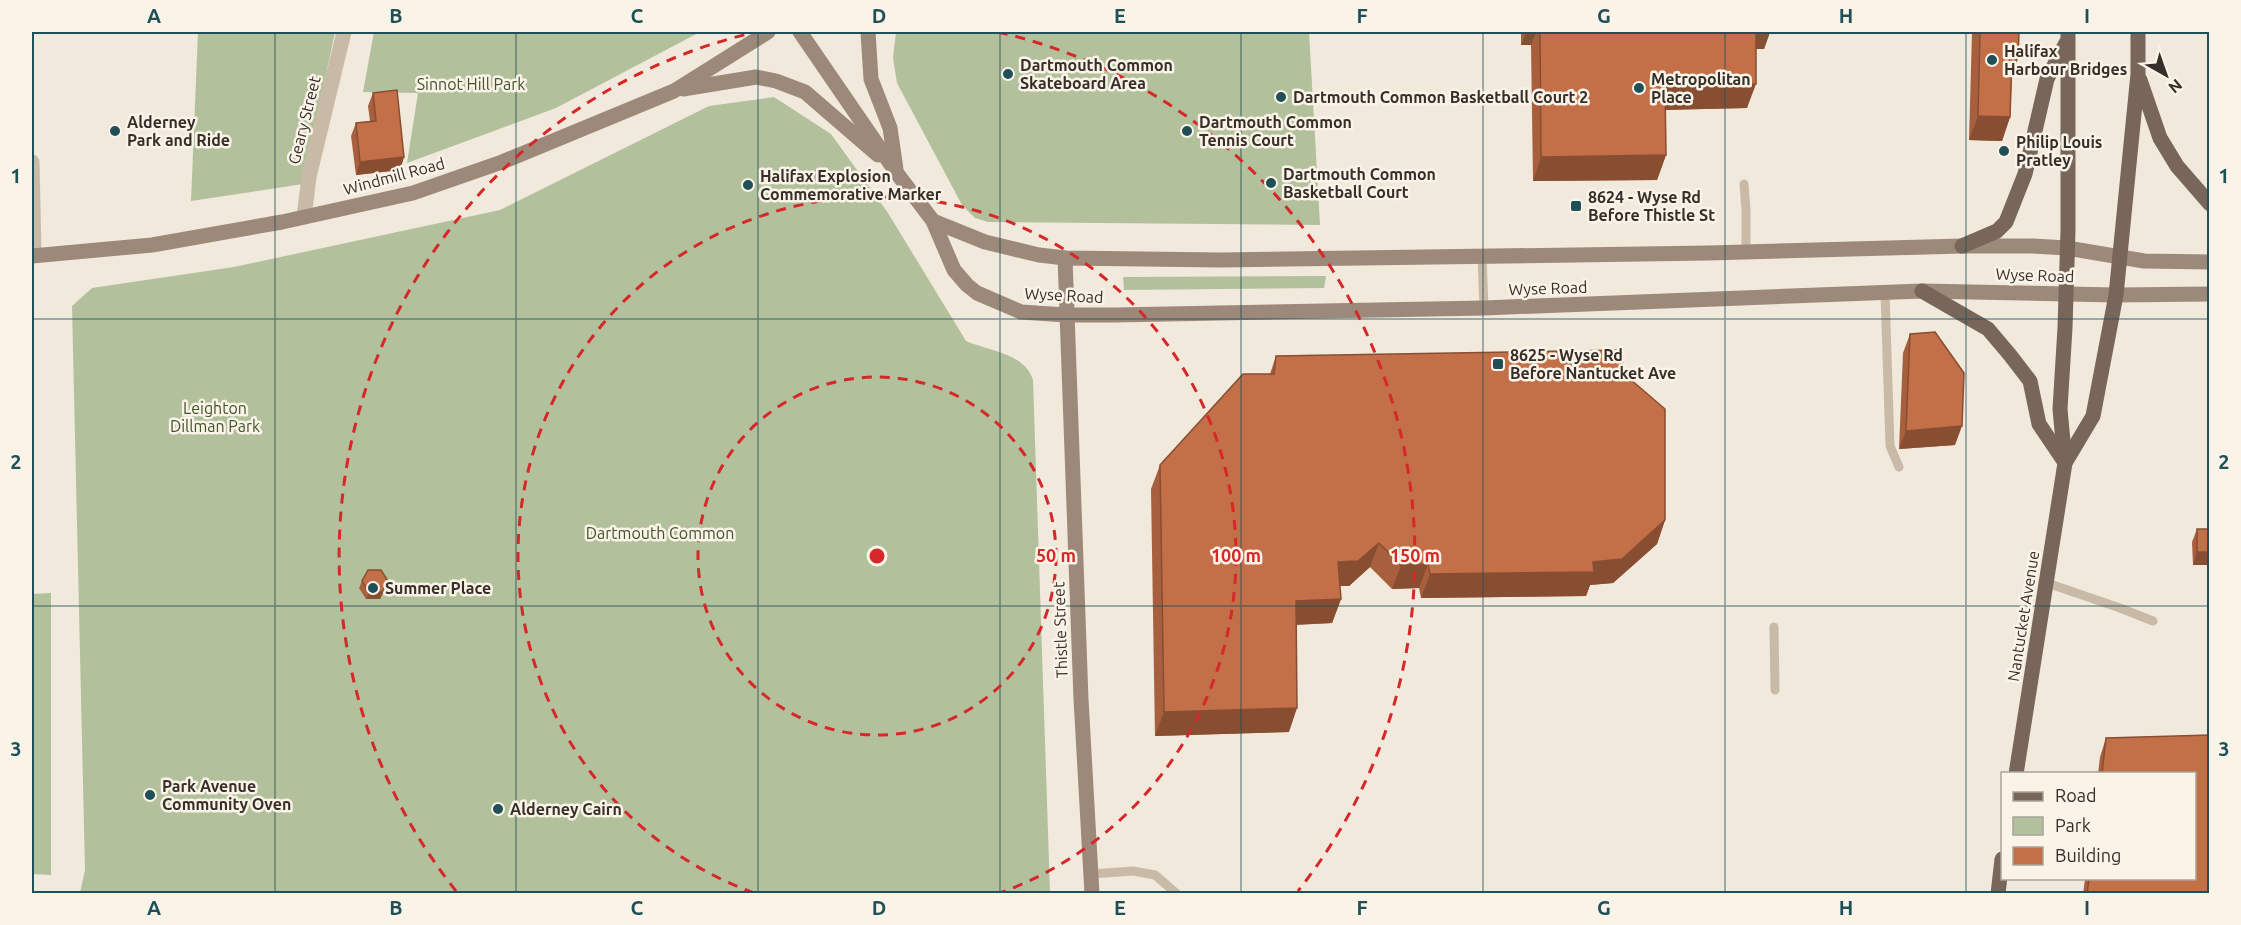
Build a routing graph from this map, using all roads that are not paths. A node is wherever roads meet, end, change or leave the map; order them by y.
1 (344, 32) edge
2 (768, 32) edge
3 (800, 32) edge
4 (868, 32) edge
5 (2138, 32) edge
6 (2068, 36) edge
7 (2138, 74) junction
8 (674, 91) junction
9 (32, 162) edge
10 (896, 172) junction
11 (1744, 184) dead end
12 (2210, 204) edge
13 (304, 217) junction
14 (933, 221) junction
15 (1962, 246) junction
16 (2067, 249) junction
17 (1746, 252) junction
18 (32, 254) edge
19 (1482, 256) junction
20 (2120, 257) junction
21 (1065, 258) junction
22 (2210, 262) edge
23 (1922, 291) junction
24 (1885, 293) junction
25 (2066, 294) junction
26 (2210, 294) edge
27 (2115, 296) junction
28 (1484, 308) junction
29 (1066, 315) junction
30 (2065, 463) junction
31 (1899, 468) dead end
32 (2047, 583) junction
33 (2153, 621) dead end
34 (1774, 627) dead end
35 (1775, 690) dead end
36 (2016, 772) edge
37 (2001, 868) edge
38 (1091, 874) junction
39 (1092, 894) edge
40 (1177, 894) edge
41 (1998, 894) edge

1 - 13 street, Geary Street
2 - 8 main road, Windmill Road
3 - 10 main road, Wyse Road
4 - 10 main road
5 - 7 main road
6 - 15 main road
6 - 16 main road, Nantucket Avenue
7 - 12 main road
7 - 20 main road, Nantucket Avenue
8 - 10 main road
8 - 13 main road, Windmill Road
9 - 18 street
10 - 14 main road, Wyse Road
11 - 17 lane
13 - 18 main road, Windmill Road
14 - 21 main road, Wyse Road
14 - 29 main road, Wyse Road
15 - 16 main road, Wyse Road
15 - 17 main road, Wyse Road
16 - 20 main road, Wyse Road
16 - 25 main road, Nantucket Avenue
17 - 19 main road, Wyse Road
19 - 21 main road, Wyse Road
19 - 28 lane
20 - 22 main road, Wyse Road
20 - 27 main road, Nantucket Avenue
21 - 29 main road, Thistle Street
23 - 24 main road, Wyse Road
23 - 25 main road, Wyse Road
23 - 30 main road
24 - 28 main road, Wyse Road
24 - 31 lane
25 - 27 main road, Wyse Road
25 - 30 main road, Nantucket Avenue
26 - 27 main road, Wyse Road
27 - 30 main road, Nantucket Avenue
28 - 29 main road, Wyse Road
29 - 38 main road, Thistle Street
30 - 32 main road, Nantucket Avenue
32 - 33 lane
32 - 36 main road, Nantucket Avenue
34 - 35 lane
37 - 41 main road
38 - 39 main road, Thistle Street
38 - 40 lane

